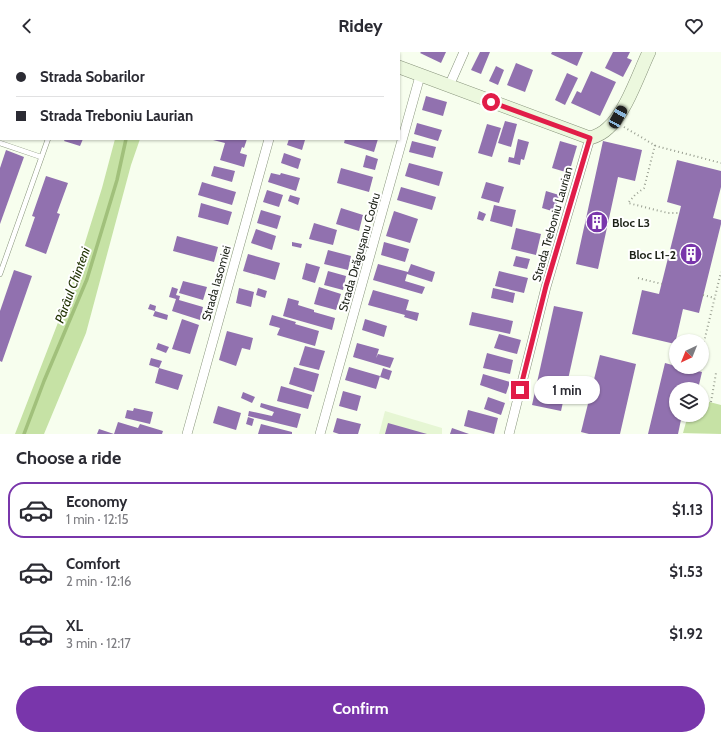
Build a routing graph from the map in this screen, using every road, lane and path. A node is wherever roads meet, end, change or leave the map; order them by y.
1 (464, 52) edge
2 (649, 52) edge
3 (400, 67) edge
4 (420, 76) junction
5 (449, 86) junction
6 (614, 122) junction
7 (590, 138) junction
8 (48, 140) edge
9 (269, 140) edge
10 (0, 142) edge
11 (655, 146) junction
12 (41, 157) junction
13 (721, 163) edge
14 (679, 213) dead end
15 (0, 257) edge
16 (5, 259) junction
17 (721, 272) edge
18 (0, 274) edge
19 (638, 278) dead end
20 (662, 284) dead end
21 (703, 295) dead end
22 (715, 298) junction
23 (706, 334) edge
24 (716, 373) dead end
25 (711, 402) dead end
26 (187, 434) edge
27 (320, 434) edge
28 (509, 434) edge

1 - 5 street
2 - 6 street
3 - 4 street
4 - 5 street
4 - 27 street, Strada Drăgușanu Codru
5 - 7 street
6 - 7 street
6 - 11 path
7 - 28 street, Strada Treboniu Laurian
8 - 12 lane
9 - 26 street, Strada Iasomiei
10 - 12 lane
11 - 13 path
11 - 14 path
12 - 16 lane
15 - 16 lane
16 - 18 lane
17 - 22 path
19 - 20 path
21 - 22 path
22 - 23 path
24 - 25 path

